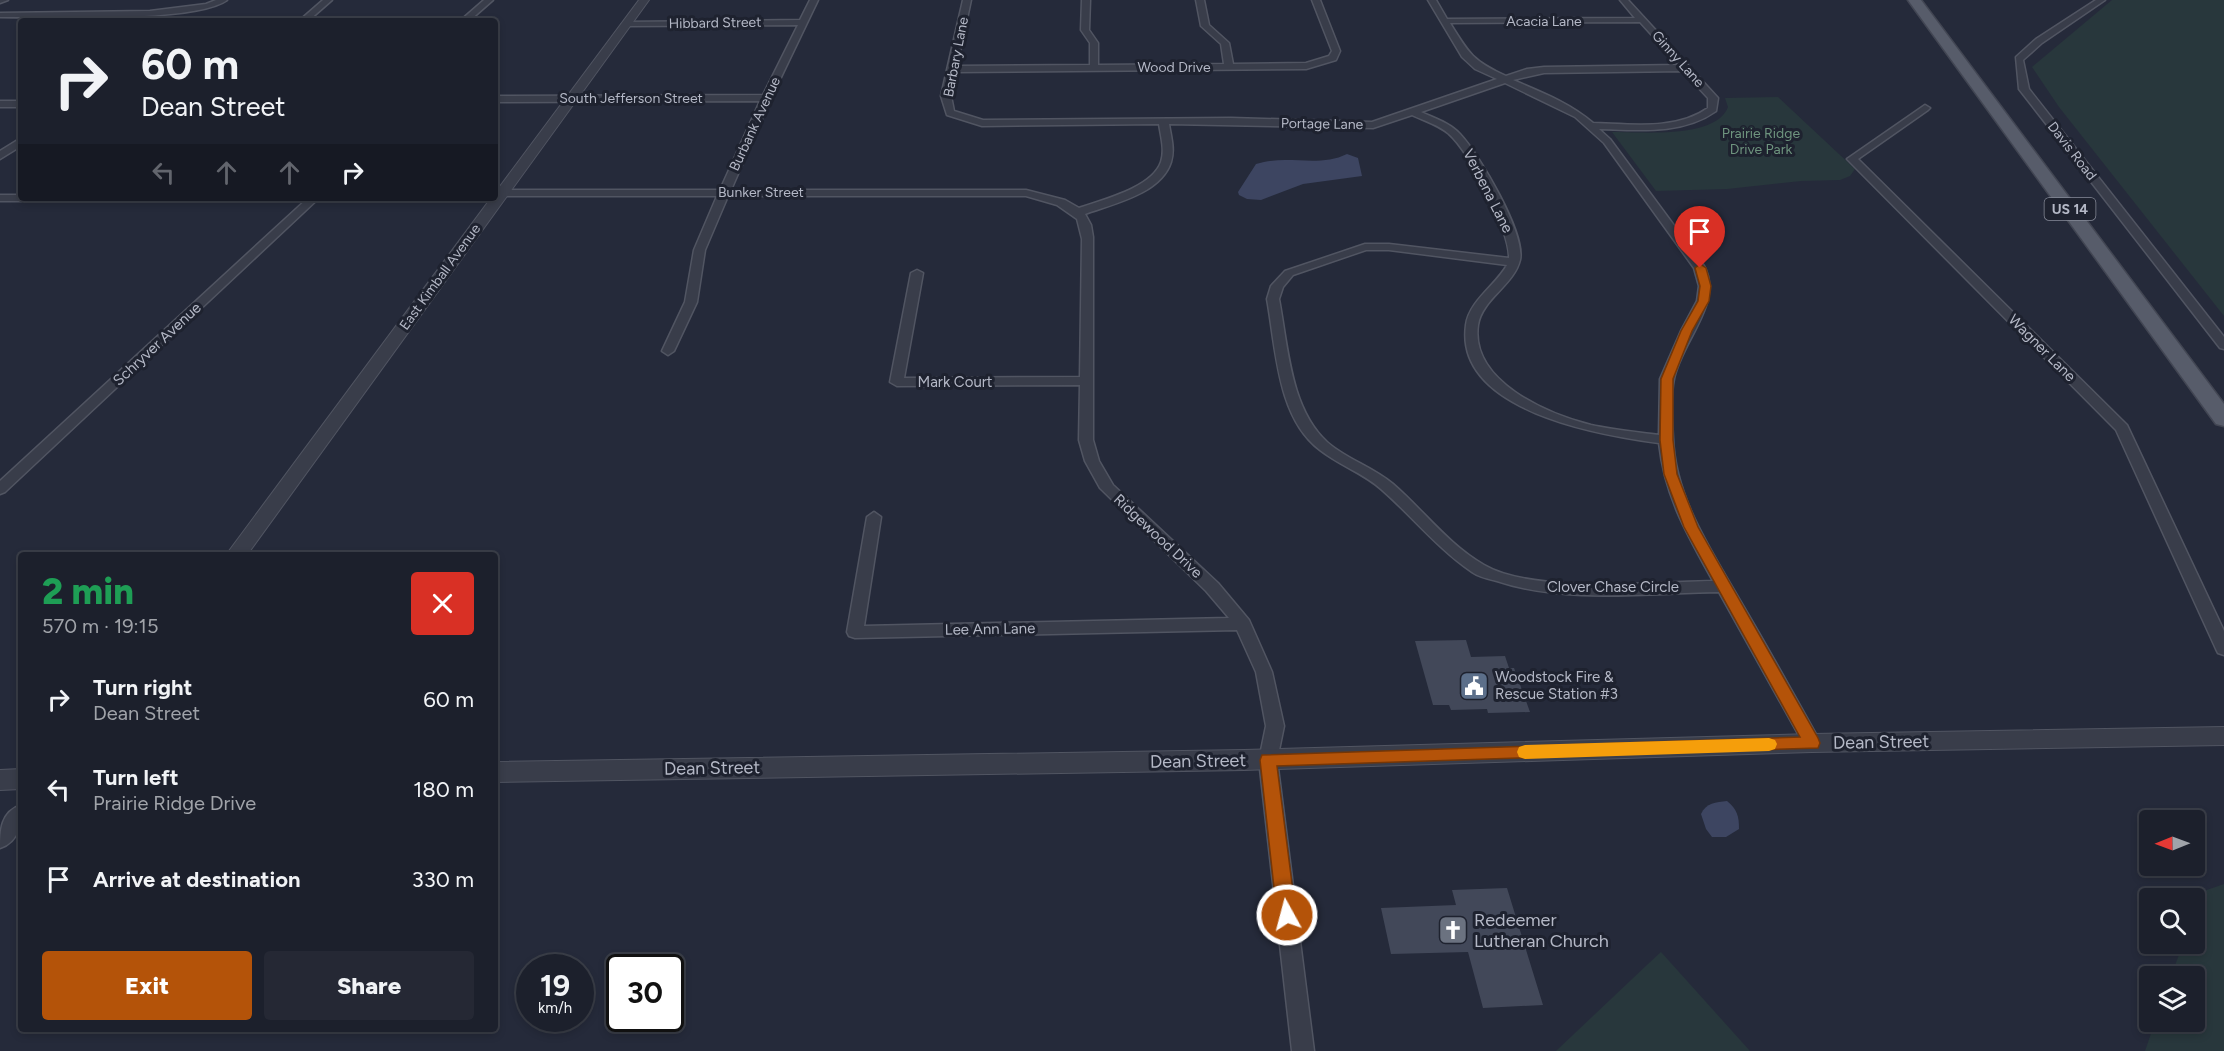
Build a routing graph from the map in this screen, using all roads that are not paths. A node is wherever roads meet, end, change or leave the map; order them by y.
1 (223, 0) edge
2 (328, 0) edge
3 (489, 0) edge
4 (644, 0) edge
5 (814, 0) edge
6 (967, 0) edge
7 (1086, 0) edge
8 (1200, 0) edge
9 (1316, 0) edge
10 (1432, 0) edge
11 (1624, 0) edge
12 (1914, 0) edge
13 (2101, 0) edge
14 (150, 13) junction
15 (0, 15) edge
16 (142, 18) edge
17 (307, 18) edge
18 (468, 18) edge
19 (1642, 20) junction
20 (1445, 21) junction
21 (804, 22) junction
22 (626, 24) junction
23 (1229, 67) junction
24 (1094, 68) junction
25 (1686, 68) junction
26 (952, 69) junction
27 (1505, 80) junction
28 (766, 98) junction
29 (498, 99) edge
30 (570, 99) junction
31 (0, 104) edge
32 (18, 104) edge
33 (1924, 108) dead end
34 (1414, 112) junction
35 (950, 113) joint
36 (1164, 123) junction
37 (1592, 126) junction
38 (18, 143) edge
39 (0, 156) edge
40 (724, 192) junction
41 (498, 193) edge
42 (0, 198) edge
43 (18, 198) edge
44 (311, 201) edge
45 (492, 201) edge
46 (1079, 212) junction
47 (1514, 262) junction
48 (917, 273) dead end
49 (2224, 345) edge
50 (668, 351) dead end
51 (1087, 381) junction
52 (2224, 419) edge
53 (1666, 440) junction
54 (0, 489) edge
55 (874, 517) dead end
56 (238, 552) edge
57 (1723, 586) junction
58 (1243, 624) junction
59 (2224, 649) edge
60 (2224, 736) edge
61 (1812, 743) junction
62 (1268, 760) junction
63 (498, 772) edge
64 (18, 779) edge
65 (0, 780) edge
66 (18, 817) edge
67 (0, 840) edge
68 (1303, 1051) edge

1 - 14 street
2 - 17 street
3 - 18 street
4 - 22 street, East Kimball Avenue
5 - 21 street, Burbank Avenue
6 - 26 street, Barbary Lane
7 - 24 street
8 - 23 street
9 - 23 street, Wood Drive
10 - 20 street
11 - 19 street, Ginny Lane
12 - 52 main road, US 14
13 - 49 street, Davis Road
14 - 15 street
14 - 16 street
19 - 20 street, Acacia Lane
19 - 25 street, Ginny Lane
20 - 27 street
21 - 22 street, Hibbard Street
21 - 28 street, Burbank Avenue
22 - 30 street, East Kimball Avenue
23 - 24 street, Wood Drive
24 - 26 street, Wood Drive
25 - 27 street, Portage Lane
25 - 37 street, Ginny Lane
26 - 35 street, Barbary Lane
27 - 34 street, Portage Lane
27 - 37 street
28 - 30 street, South Jefferson Street
28 - 40 street, Burbank Avenue
29 - 30 street, South Jefferson Street
30 - 41 street, East Kimball Avenue
31 - 32 street
33 - 59 street, Wagner Lane
34 - 36 street, Portage Lane
34 - 47 street, Verbena Lane
35 - 36 street, Portage Lane
36 - 46 street
37 - 53 street
38 - 39 street
40 - 41 street, Bunker Street
40 - 46 street, Bunker Street
40 - 50 street, Burbank Avenue
42 - 43 street
44 - 54 street, Schryver Avenue
45 - 56 street, East Kimball Avenue
46 - 51 street, Ridgewood Drive
47 - 53 street
47 - 57 street, Clover Chase Circle
48 - 51 street, Mark Court
51 - 58 street, Ridgewood Drive
53 - 57 street
55 - 58 street, Lee Ann Lane
57 - 61 street
58 - 62 street, Ridgewood Drive
60 - 61 street, Dean Street
61 - 62 street, Dean Street
62 - 63 street, Dean Street
62 - 68 street, Ridgewood Drive
64 - 65 street
66 - 67 street

